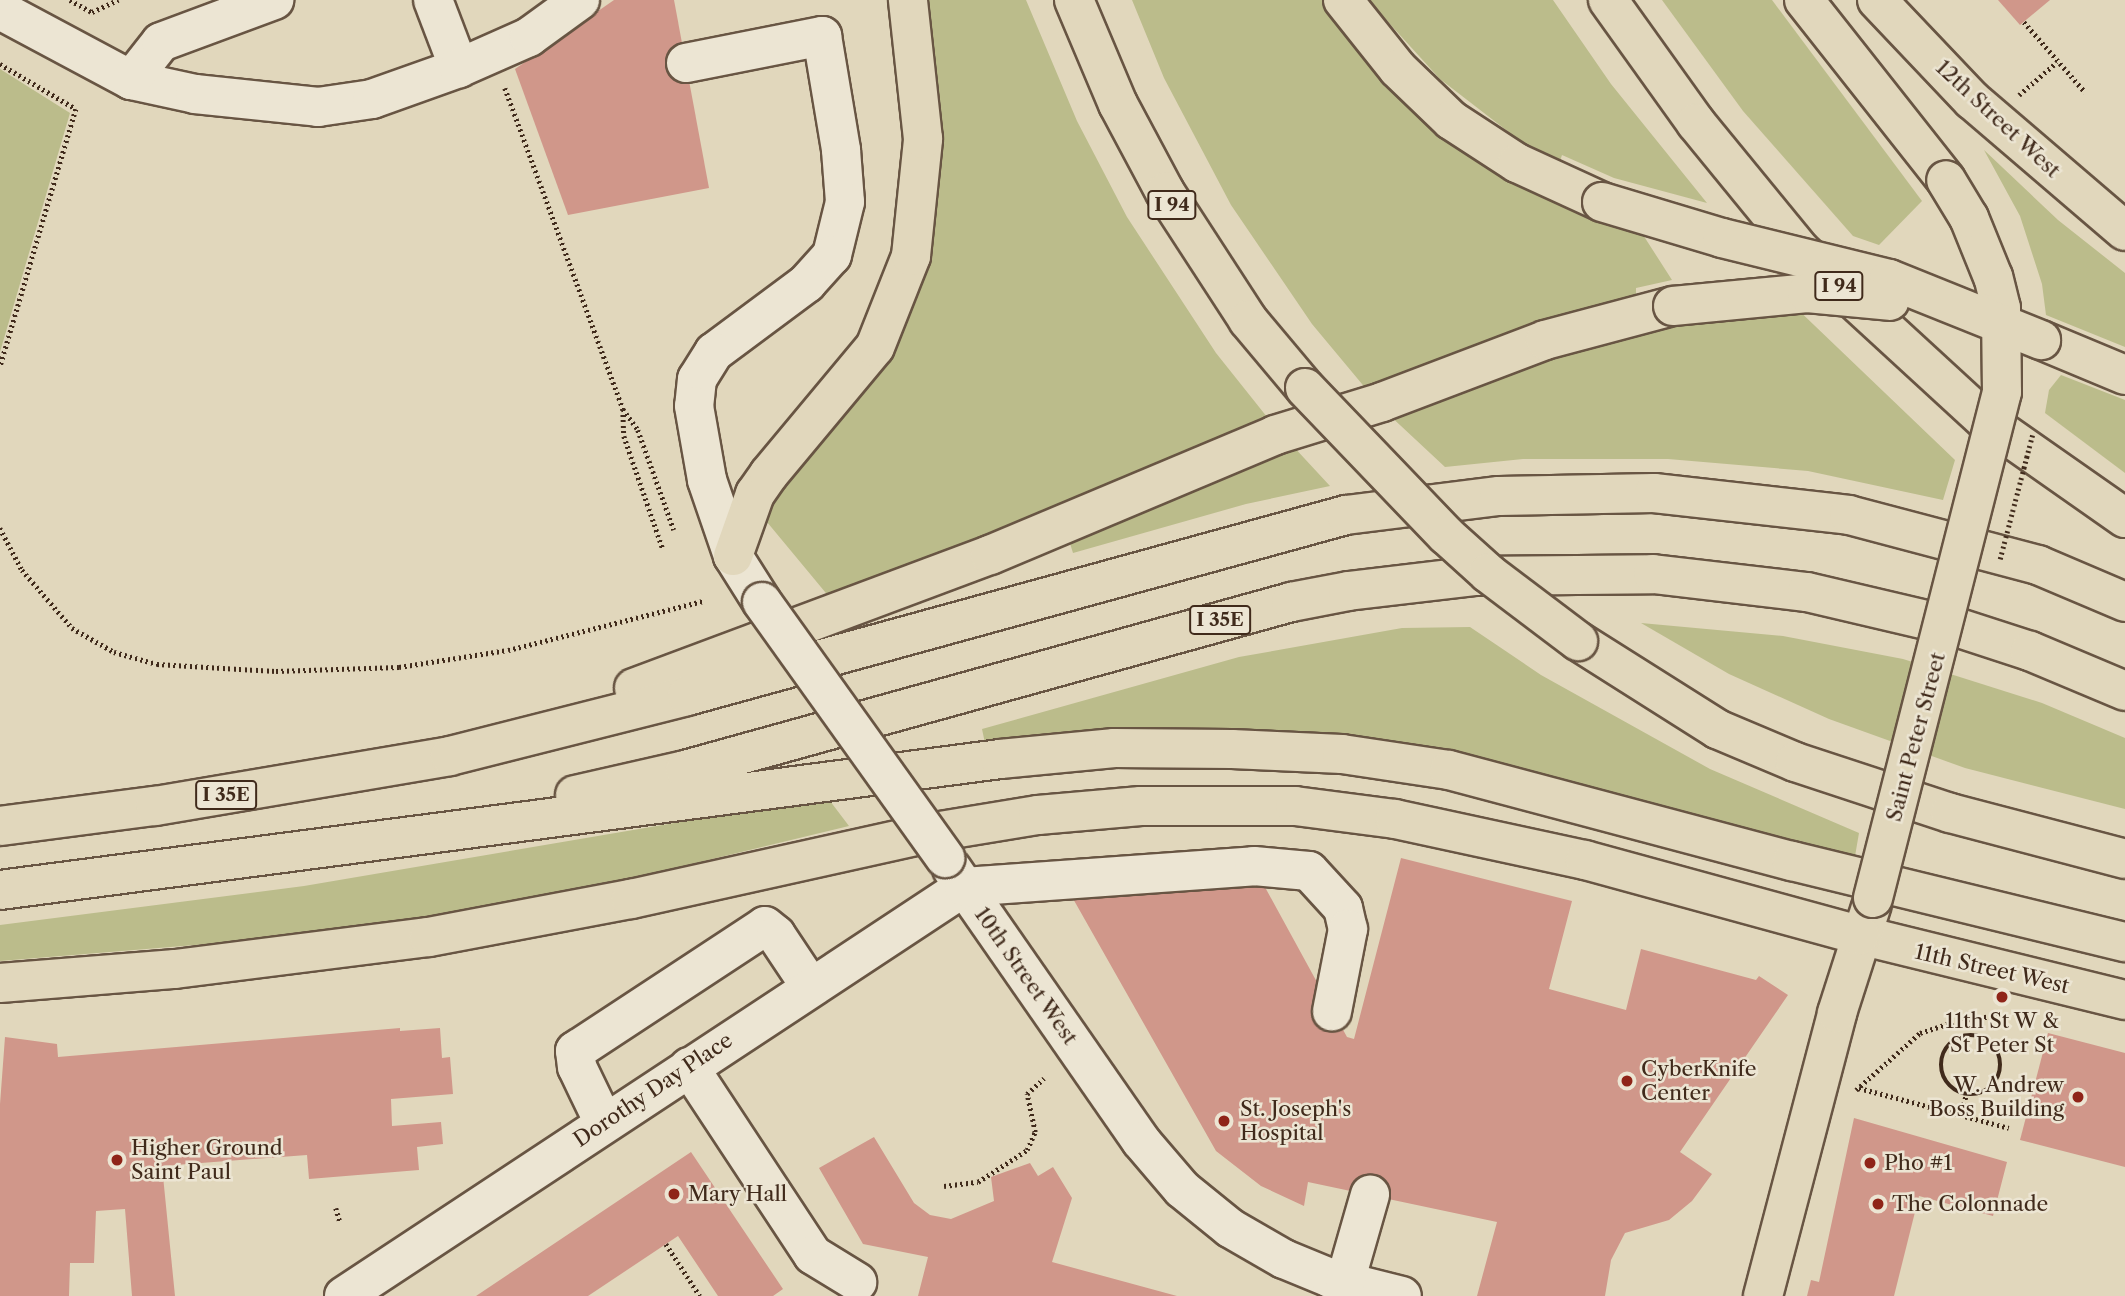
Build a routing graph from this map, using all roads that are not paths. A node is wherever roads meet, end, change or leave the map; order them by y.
1 (274, 0) edge
2 (433, 0) edge
3 (580, 0) edge
4 (908, 0) edge
5 (1074, 0) edge
6 (1343, 0) edge
7 (1608, 0) edge
8 (1804, 0) edge
9 (1877, 0) edge
10 (0, 10) edge
11 (476, 61) junction
12 (686, 63) dead end
13 (131, 80) junction
14 (2125, 231) edge
15 (2041, 340) junction
16 (2125, 375) edge
17 (2125, 518) edge
18 (733, 556) junction
19 (2125, 602) edge
20 (2125, 691) edge
21 (450, 756) junction
22 (0, 826) edge
23 (323, 847) junction
24 (2125, 859) edge
25 (954, 873) junction
26 (0, 890) edge
27 (1860, 935) junction
28 (2125, 942) edge
29 (0, 983) edge
30 (810, 986) junction
31 (2125, 1000) edge
32 (1332, 1011) dead end
33 (689, 1067) junction
34 (604, 1123) junction
35 (1370, 1195) dead end
36 (856, 1282) dead end
37 (1345, 1282) junction
38 (361, 1291) edge
39 (1402, 1296) edge
40 (1763, 1296) edge

1 - 13 street
2 - 11 street
3 - 11 street
4 - 18 main road
5 - 24 main road, I 94, bridge
6 - 15 main road, bridge
7 - 17 main road, I 94
8 - 27 main road, Saint Peter Street, bridge
9 - 14 main road, 12th Street West
10 - 13 street
11 - 13 street
12 - 18 street, 10th Street West
15 - 16 main road
15 - 21 main road, bridge
18 - 25 street, 10th Street West, bridge
19 - 21 main road, I 35E
20 - 23 main road, I 35E
21 - 22 main road, I 35E
23 - 26 main road, I 35E
23 - 28 main road
25 - 30 street, Dorothy Day Place
25 - 32 street
25 - 37 street, 10th Street West
27 - 29 main road, 11th Street West
27 - 31 main road, 11th Street West
27 - 40 main road, Saint Peter Street
30 - 33 street, Dorothy Day Place
30 - 34 street
33 - 34 street, Dorothy Day Place
33 - 36 street
34 - 38 street, Dorothy Day Place
35 - 37 street
37 - 39 street, 10th Street West

